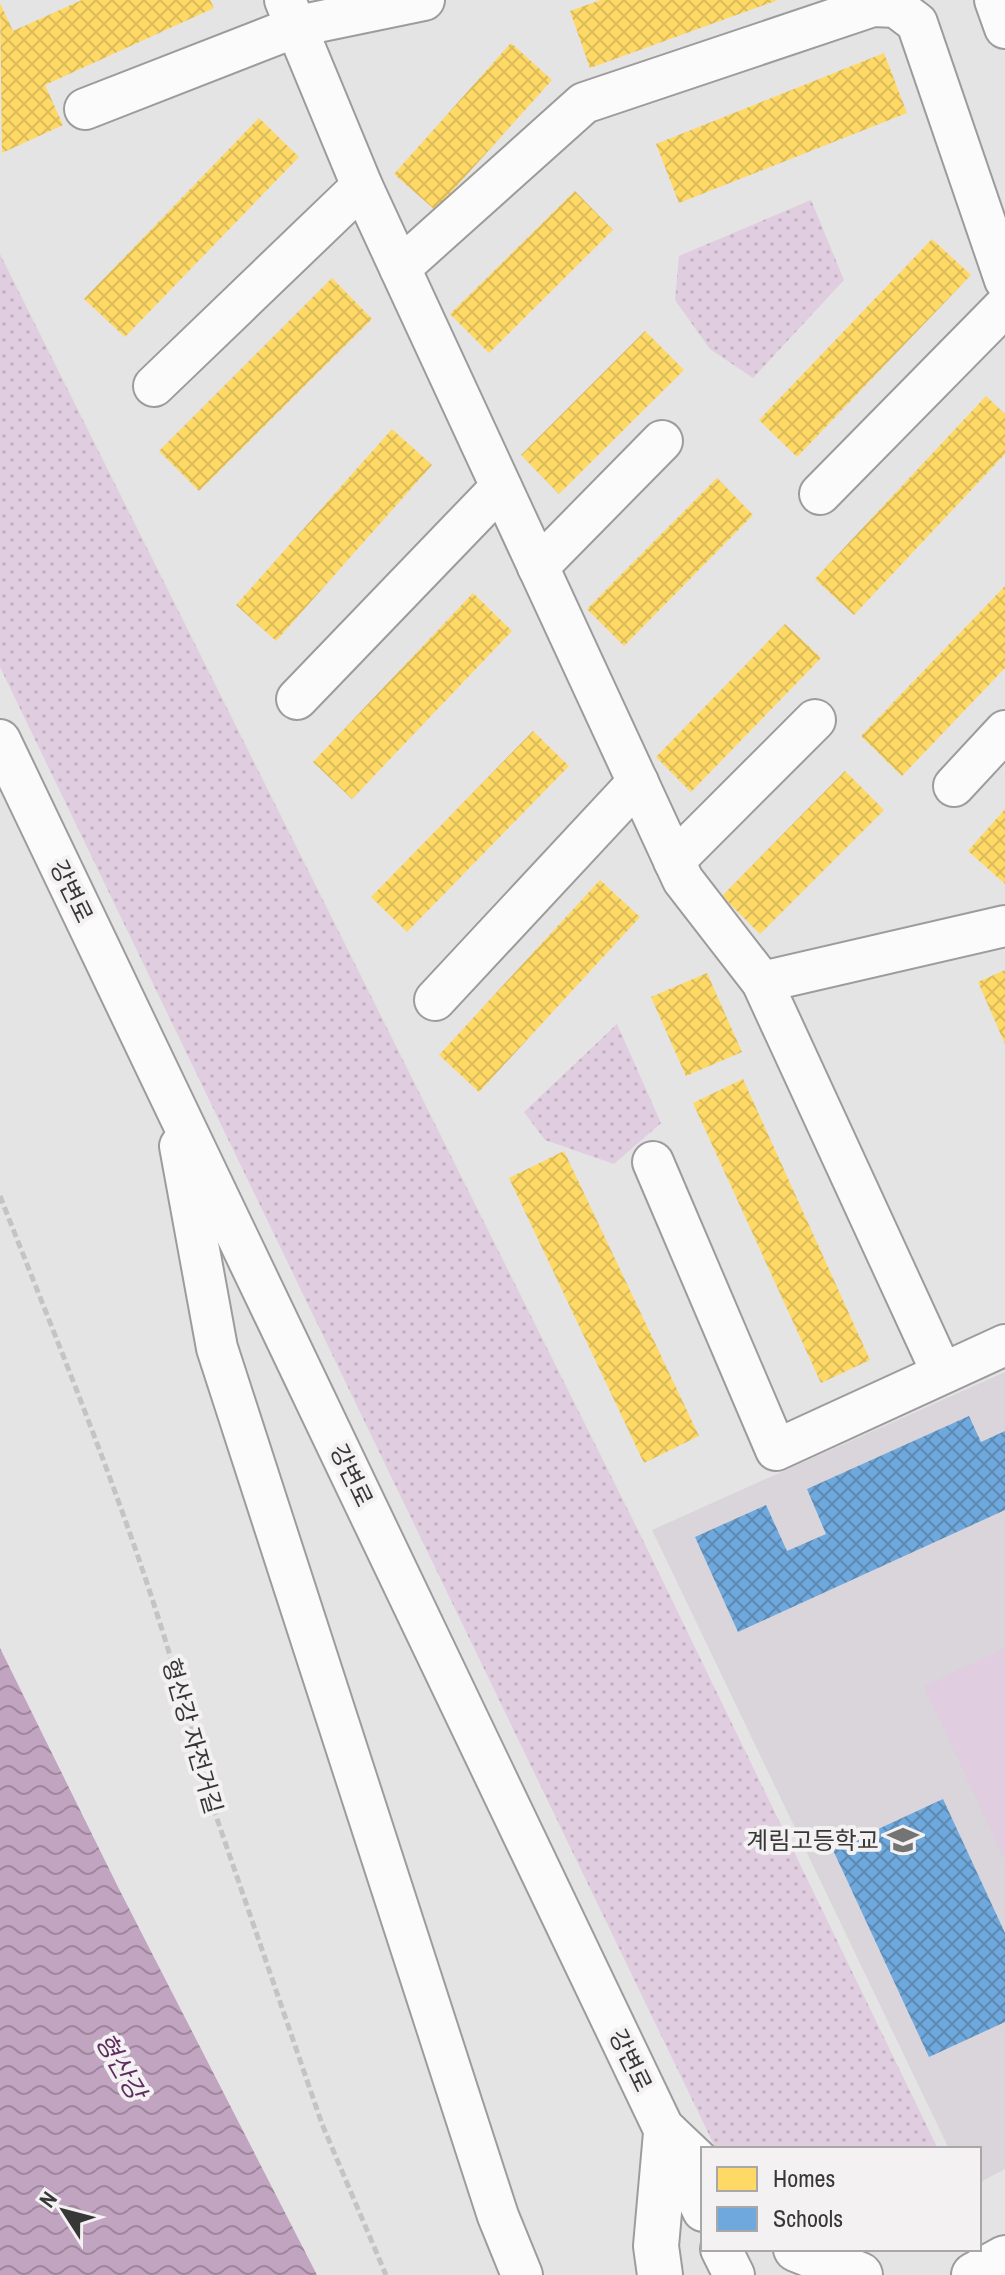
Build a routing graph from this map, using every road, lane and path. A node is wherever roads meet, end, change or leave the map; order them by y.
1 (424, 0) edge
2 (995, 0) edge
3 (292, 13) edge
4 (1005, 28) edge
5 (85, 109) dead end
6 (362, 186) junction
7 (400, 268) junction
8 (1005, 280) edge
9 (1005, 306) edge
10 (154, 386) dead end
11 (662, 441) dead end
12 (501, 487) junction
13 (820, 494) dead end
14 (538, 567) junction
15 (297, 699) dead end
16 (815, 720) dead end
17 (1005, 731) edge
18 (0, 740) edge
19 (638, 782) junction
20 (954, 786) dead end
21 (674, 861) junction
22 (1005, 926) edge
23 (762, 982) junction
24 (435, 1000) dead end
25 (170, 1095) junction
26 (653, 1162) dead end
27 (0, 1196) edge
28 (1005, 1345) edge
29 (942, 1373) junction
30 (666, 2133) junction
31 (701, 2166) edge
32 (701, 2207) edge
33 (722, 2251) edge
34 (801, 2251) edge
35 (1005, 2258) edge
36 (386, 2275) edge
37 (522, 2275) edge
38 (660, 2275) edge
39 (734, 2275) edge
40 (860, 2275) edge
41 (974, 2275) edge

1 - 3 street
2 - 4 street
3 - 5 street
3 - 6 street
6 - 7 street
6 - 10 street
7 - 8 street
7 - 12 street
9 - 13 street
11 - 14 street
12 - 14 street
12 - 15 street
14 - 19 street
16 - 21 street
17 - 20 street
18 - 25 street, 강변로
19 - 21 street
19 - 24 street
21 - 23 street
22 - 23 street
23 - 29 street
25 - 30 street, 강변로
25 - 37 street
26 - 29 street
27 - 36 path, 형산강 자전거길
28 - 29 street
30 - 31 main road
30 - 32 street, 강변로
30 - 38 main road
33 - 39 street
34 - 40 main road
35 - 41 main road

